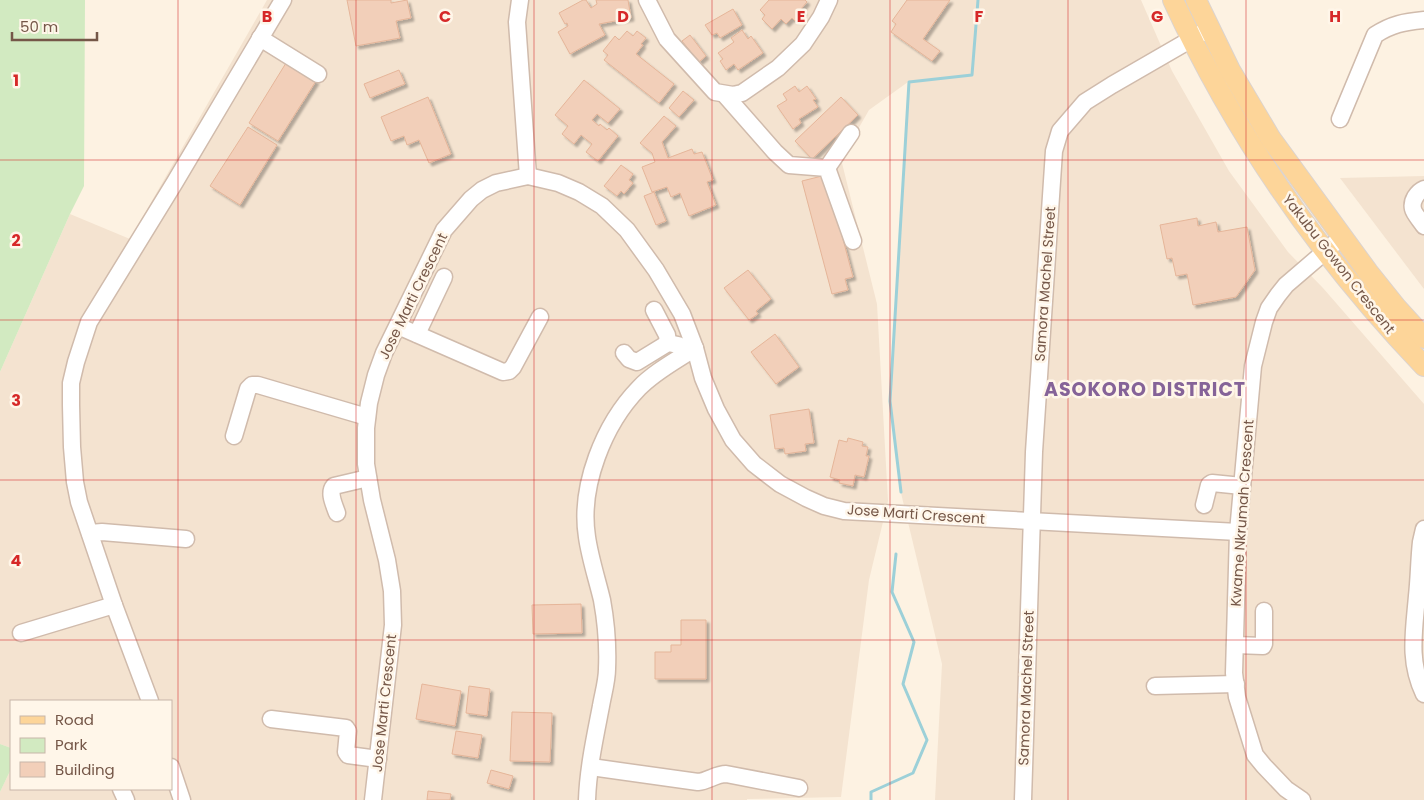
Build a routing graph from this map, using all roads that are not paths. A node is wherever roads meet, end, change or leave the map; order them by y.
1 (283, 0) edge
2 (520, 0) edge
3 (647, 0) edge
4 (829, 0) edge
5 (1173, 0) edge
6 (1196, 0) edge
7 (1424, 20) edge
8 (1210, 29) junction
9 (260, 38) junction
10 (1191, 39) junction
11 (318, 74) dead end
12 (725, 95) junction
13 (1340, 119) dead end
14 (851, 134) dead end
15 (826, 168) junction
16 (528, 176) junction
17 (1424, 189) edge
18 (1424, 226) edge
19 (1342, 237) junction
20 (853, 241) dead end
21 (1325, 250) junction
22 (444, 277) dead end
23 (654, 310) dead end
24 (540, 317) dead end
25 (398, 326) junction
26 (417, 334) junction
27 (1424, 338) edge
28 (668, 343) junction
29 (692, 350) junction
30 (624, 353) dead end
31 (1424, 366) edge
32 (367, 418) junction
33 (234, 436) dead end
34 (368, 478) junction
35 (1242, 486) junction
36 (1204, 505) dead end
37 (337, 513) dead end
38 (1032, 522) junction
39 (1424, 529) edge
40 (1238, 532) junction
41 (90, 533) junction
42 (186, 539) dead end
43 (114, 605) junction
44 (1264, 611) dead end
45 (21, 633) dead end
46 (1235, 645) junction
47 (1236, 684) junction
48 (1155, 686) dead end
49 (1424, 694) edge
50 (150, 700) edge
51 (271, 719) dead end
52 (378, 759) junction
53 (591, 767) junction
54 (172, 770) edge
55 (799, 788) dead end
56 (182, 800) edge
57 (373, 800) edge
58 (587, 800) edge
59 (1023, 800) edge
60 (1302, 800) edge

1 - 9 street
2 - 16 street
3 - 12 street
4 - 12 street
5 - 10 main road, Yakubu Gowon Crescent
6 - 8 main road, Yakubu Gowon Crescent
7 - 13 street
8 - 10 street, Samora Machel Street
8 - 19 main road, Yakubu Gowon Crescent
9 - 11 street
9 - 41 street
10 - 21 main road, Yakubu Gowon Crescent
10 - 38 street, Samora Machel Street
12 - 15 street
14 - 15 street
15 - 20 street
16 - 25 street, Jose Marti Crescent
16 - 29 street, Jose Marti Crescent
17 - 18 street
19 - 21 street, Kwame Nkrumah Crescent
19 - 27 main road, Yakubu Gowon Crescent
21 - 31 main road, Yakubu Gowon Crescent
21 - 35 street, Kwame Nkrumah Crescent
22 - 26 street
23 - 28 street
24 - 26 street
25 - 26 street
25 - 32 street, Jose Marti Crescent
28 - 29 street
28 - 30 street
29 - 38 street, Jose Marti Crescent
29 - 53 street
32 - 33 street
32 - 34 street, Jose Marti Crescent
34 - 37 street
34 - 52 street, Jose Marti Crescent
35 - 36 street
35 - 40 street, Kwame Nkrumah Crescent
38 - 40 street, Jose Marti Crescent
38 - 59 street, Samora Machel Street
39 - 49 street
40 - 46 street, Kwame Nkrumah Crescent
41 - 42 street
41 - 43 street
43 - 45 street
43 - 50 street
44 - 46 street
46 - 47 street, Kwame Nkrumah Crescent
47 - 48 street
47 - 60 street, Kwame Nkrumah Crescent
51 - 52 street
52 - 57 street, Jose Marti Crescent
53 - 55 street
53 - 58 street
54 - 56 street

